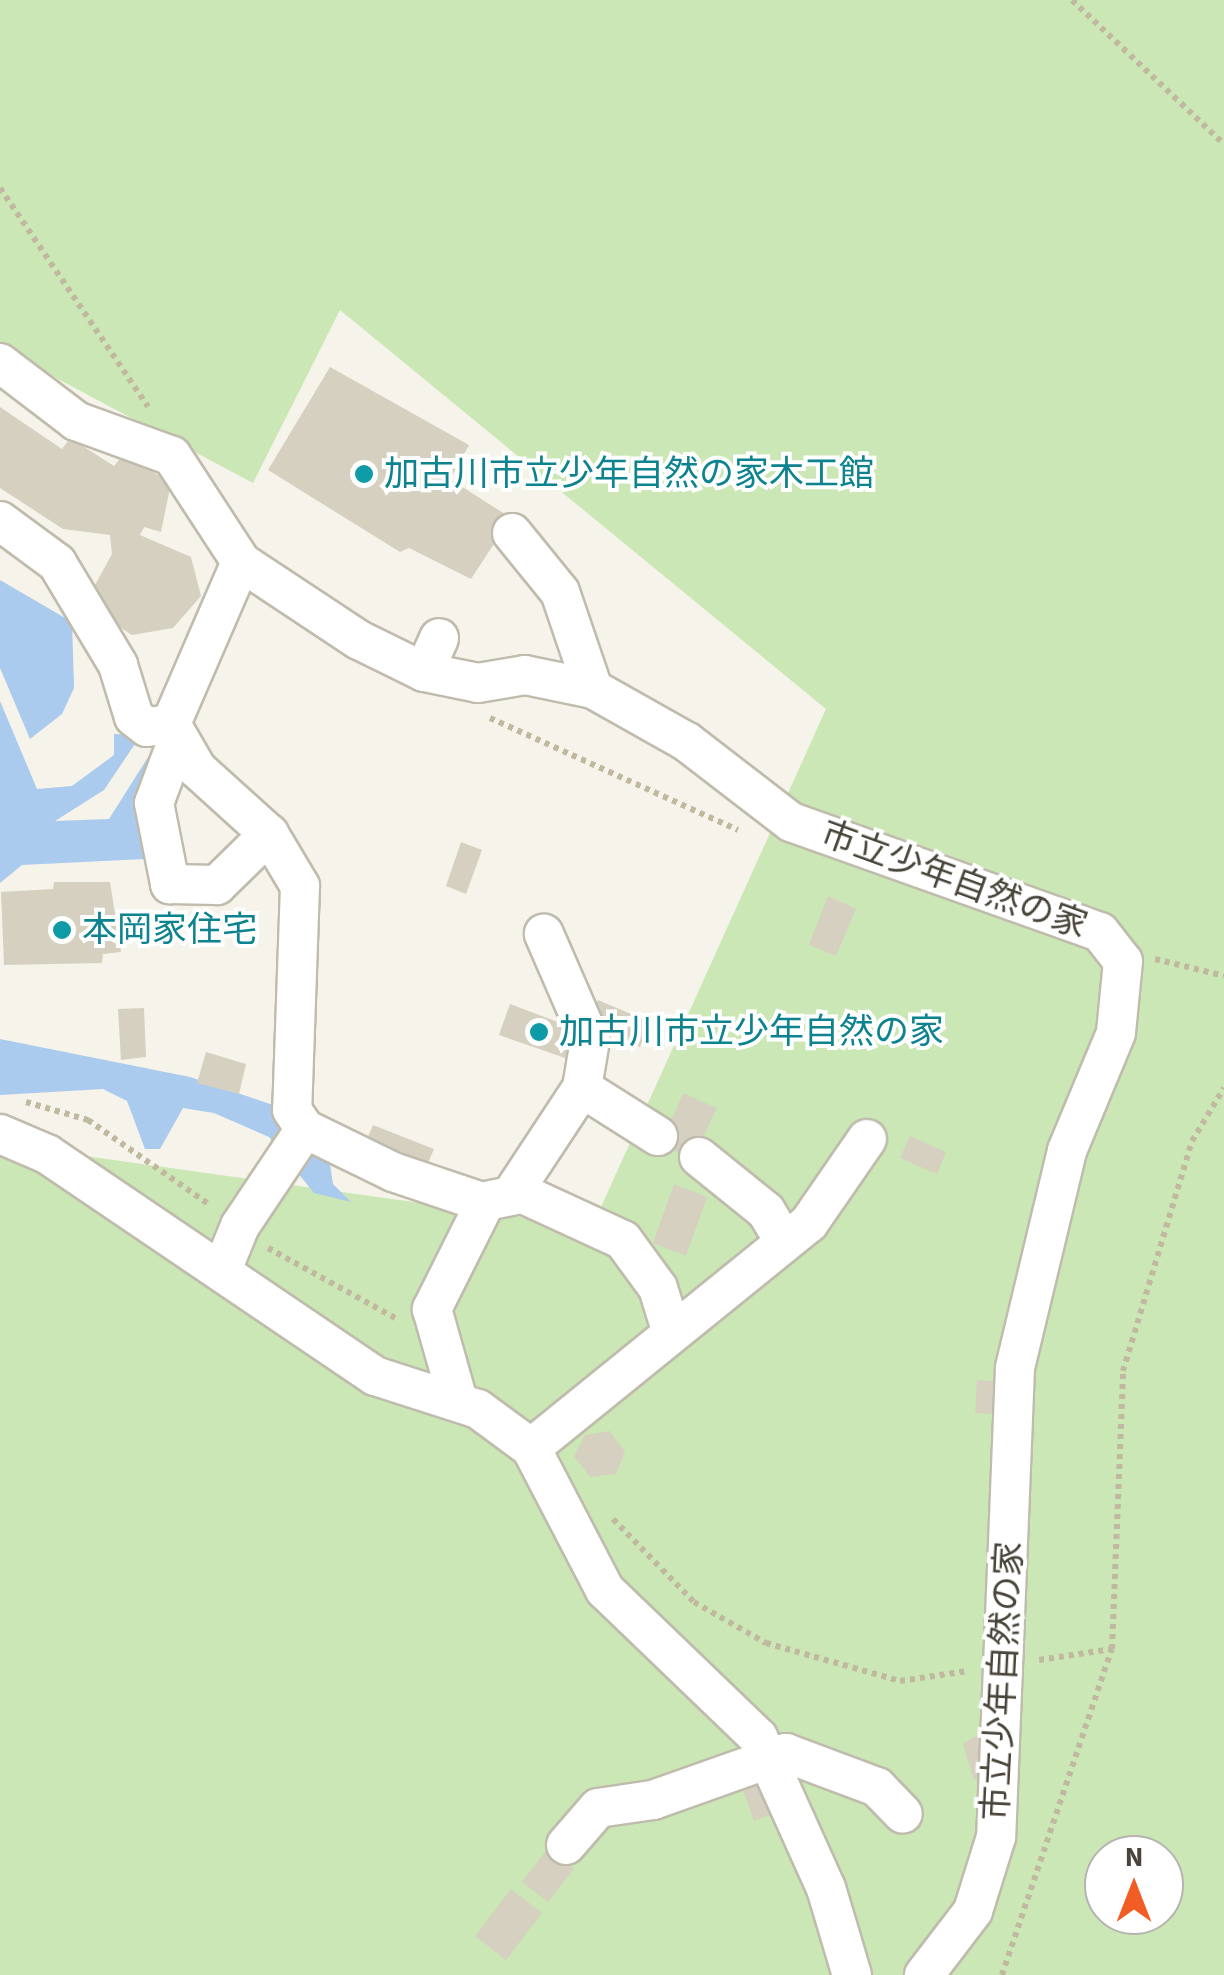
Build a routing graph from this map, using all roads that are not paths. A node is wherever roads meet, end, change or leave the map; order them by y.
1 (7, 374) edge
2 (0, 522) edge
3 (512, 533) dead end
4 (241, 562) junction
5 (593, 689) junction
6 (174, 734) junction
7 (270, 834) junction
8 (544, 934) dead end
9 (582, 1088) junction
10 (305, 1129) junction
11 (0, 1134) edge
12 (658, 1136) dead end
13 (868, 1139) dead end
14 (699, 1157) dead end
15 (499, 1199) junction
16 (782, 1238) junction
17 (222, 1270) junction
18 (671, 1330) junction
19 (458, 1401) junction
20 (531, 1448) junction
21 (764, 1758) junction
22 (903, 1814) dead end
23 (566, 1846) dead end
24 (852, 1975) edge
25 (924, 1975) edge

1 - 4 lane, 市立少年自然の家
2 - 6 lane
3 - 5 lane
4 - 5 lane, 市立少年自然の家
4 - 6 lane
5 - 25 lane, 市立少年自然の家
6 - 7 lane
6 - 7 lane
7 - 10 lane
8 - 9 lane
9 - 12 lane
9 - 15 lane
10 - 15 lane
10 - 17 lane
11 - 17 lane
13 - 16 lane
14 - 16 lane
15 - 18 lane
15 - 19 lane
16 - 18 lane
17 - 19 lane
18 - 20 lane
19 - 20 lane
20 - 21 lane
21 - 22 lane
21 - 23 lane
21 - 24 lane

